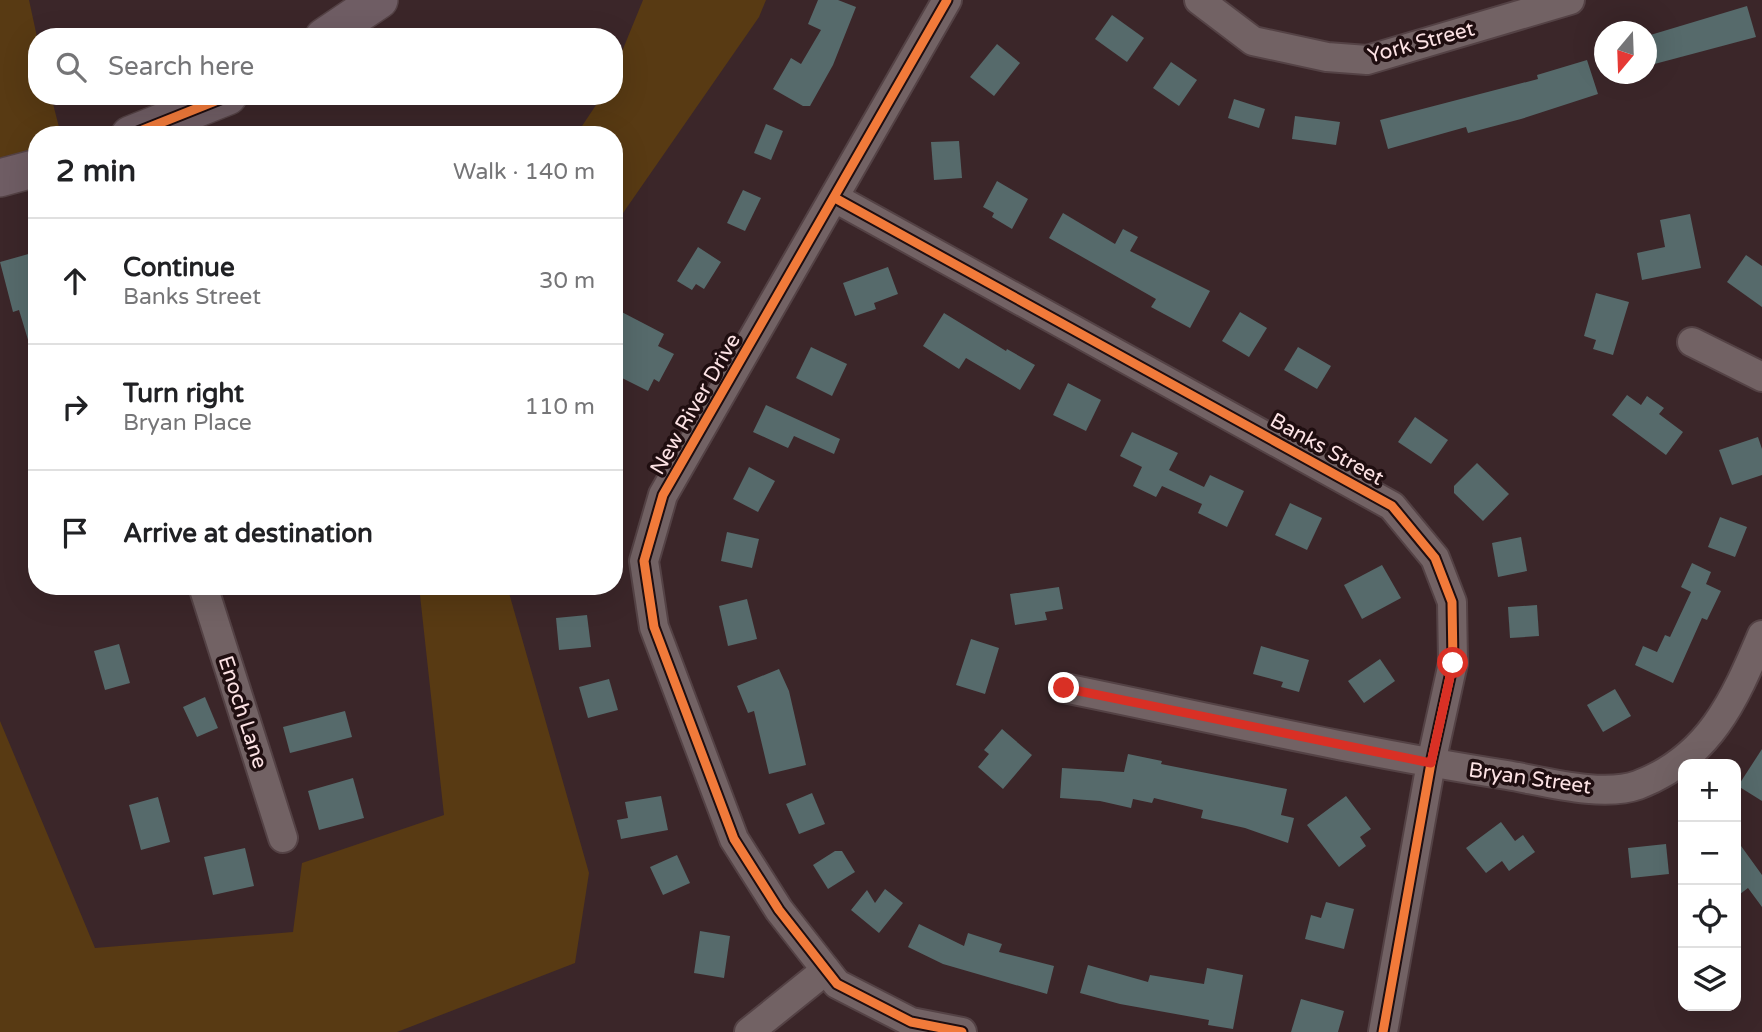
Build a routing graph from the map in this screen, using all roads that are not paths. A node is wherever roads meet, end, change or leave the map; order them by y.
1 (379, 0) edge
2 (947, 0) edge
3 (1199, 0) edge
4 (1570, 0) edge
5 (337, 28) edge
6 (205, 105) edge
7 (153, 126) edge
8 (28, 170) edge
9 (0, 178) edge
10 (835, 198) junction
11 (1692, 342) dead end
12 (1762, 377) edge
13 (206, 595) edge
14 (1762, 635) edge
15 (1064, 688) dead end
16 (1431, 763) junction
17 (283, 838) dead end
18 (826, 970) junction
19 (749, 1032) edge
20 (962, 1032) edge
21 (1383, 1032) edge

1 - 5 main road
2 - 10 street, New River Drive
3 - 4 street, York Street
6 - 7 main road
8 - 9 main road
10 - 16 street, Banks Street
10 - 18 street, New River Drive
11 - 12 street
13 - 17 street, Enoch Lane
14 - 16 street, Bryan Street
15 - 16 street, Bryan Street
16 - 21 street, Banks Street
18 - 19 street
18 - 20 street, New River Drive

